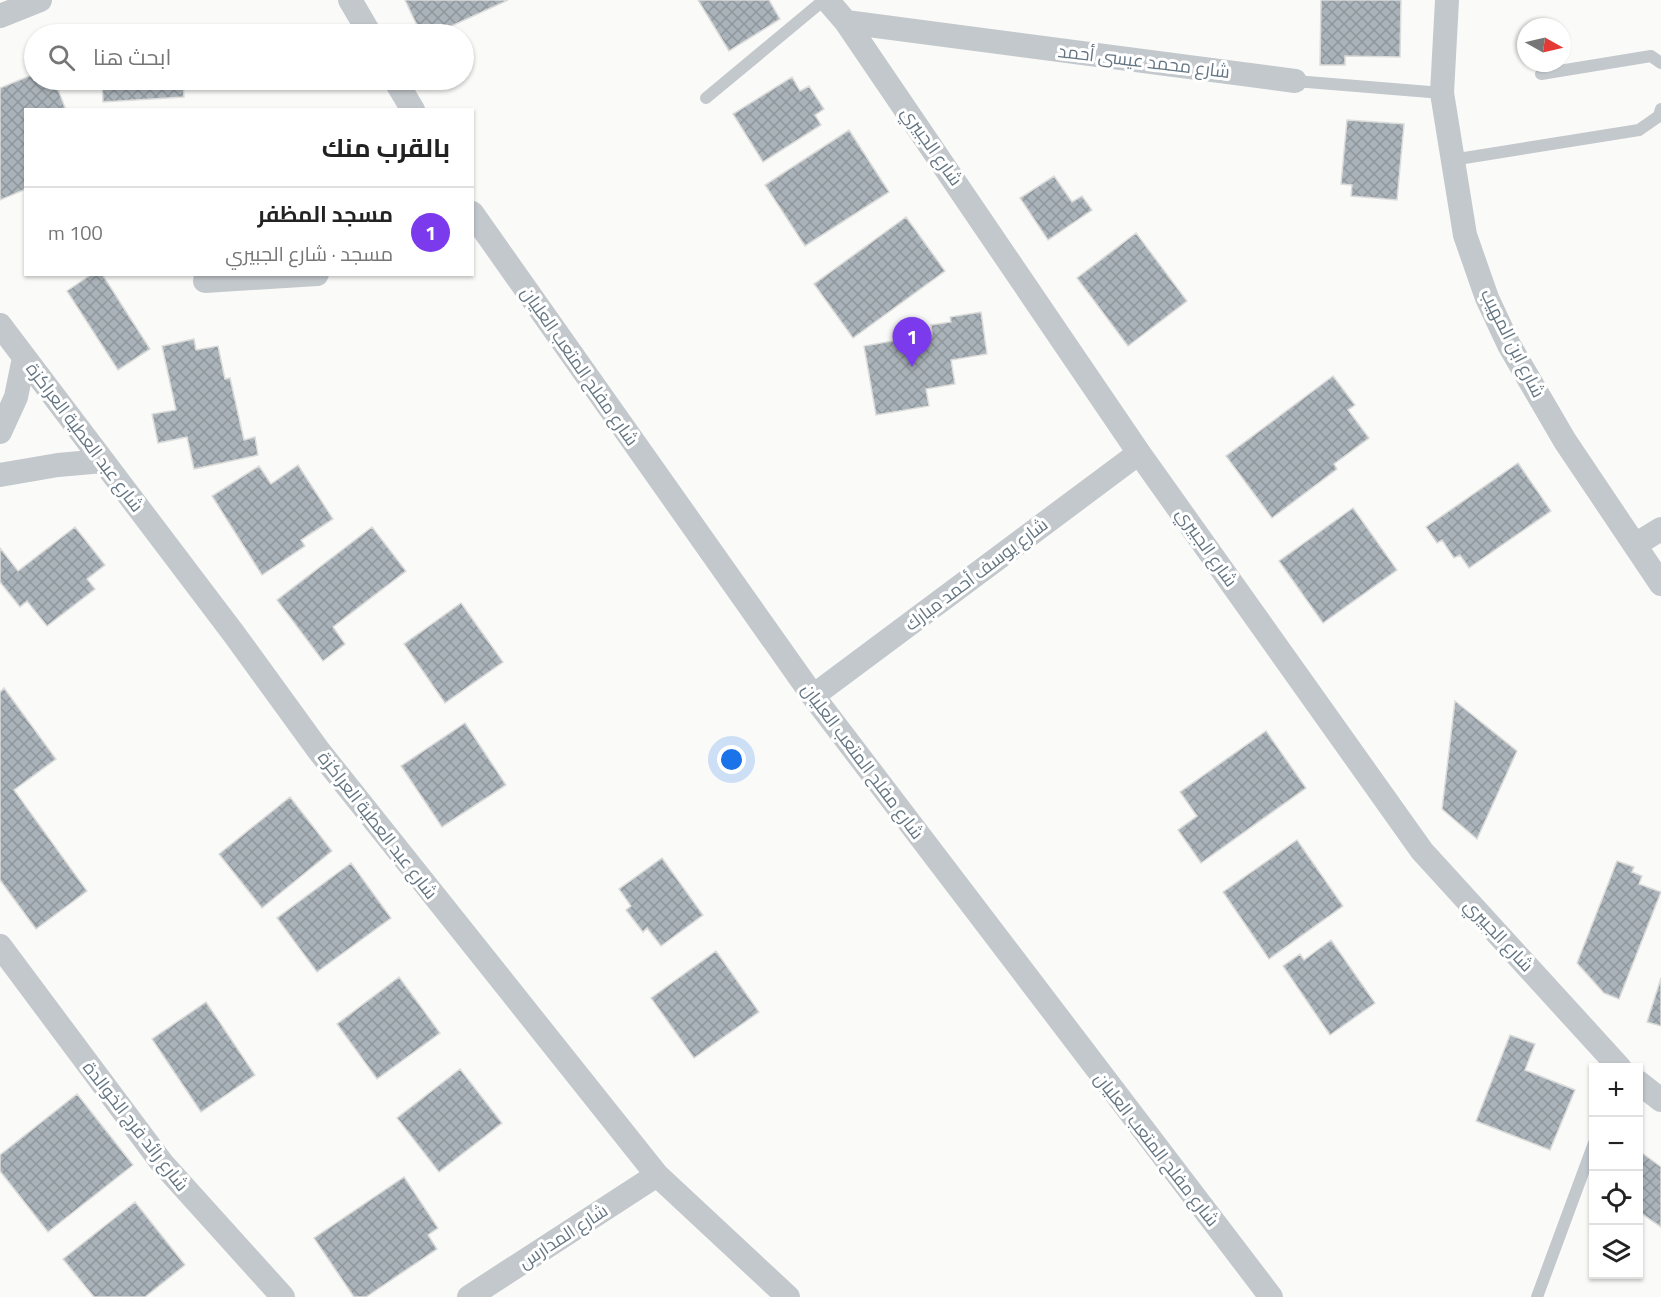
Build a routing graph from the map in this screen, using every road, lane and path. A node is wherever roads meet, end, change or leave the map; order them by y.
1 (40, 0) edge
2 (350, 0) edge
3 (826, 0) edge
4 (1447, 0) edge
5 (0, 16) edge
6 (846, 22) junction
7 (364, 24) edge
8 (1661, 63) edge
9 (1541, 74) dead end
10 (1295, 81) joint
11 (402, 90) edge
12 (1442, 93) junction
13 (706, 98) dead end
14 (412, 108) edge
15 (1661, 109) edge
16 (1452, 160) junction
17 (474, 218) edge
18 (284, 276) edge
19 (205, 281) dead end
20 (0, 325) edge
21 (24, 358) junction
22 (0, 432) edge
23 (1140, 453) junction
24 (103, 461) junction
25 (0, 475) edge
26 (1661, 529) edge
27 (1635, 545) junction
28 (1661, 584) edge
29 (813, 696) junction
30 (0, 946) edge
31 (1615, 1063) edge
32 (1643, 1086) edge
33 (1661, 1100) edge
34 (1589, 1154) edge
35 (657, 1175) junction
36 (748, 1261) junction
37 (283, 1297) edge
38 (469, 1297) edge
39 (775, 1297) edge
40 (788, 1297) edge
41 (1270, 1297) edge
42 (1538, 1297) edge

1 - 5 street
2 - 7 street
3 - 6 street, شارع الجبيري
3 - 13 lane
4 - 12 street, شارع ابن المهيب
6 - 10 street, شارع محمد عيسى أحمد
6 - 23 street, شارع الجبيري
8 - 9 lane
10 - 12 lane, شارع محمد عيسى أحمد
11 - 14 street
12 - 16 street, شارع ابن المهيب
15 - 16 lane
16 - 27 street, شارع ابن المهيب
17 - 29 street, شارع مفلح المتعب العليان
18 - 19 street
20 - 21 street, شارع عبد العطية العراكزة
21 - 22 street
21 - 24 street, شارع عبد العطية العراكزة
23 - 29 street, شارع يوسف أحمد مبارك
23 - 31 street, شارع الجبيري
24 - 25 street
24 - 35 street, شارع عبد العطية العراكزة
26 - 27 street
27 - 28 street, شارع ابن المهيب
29 - 41 street, شارع مفلح المتعب العليان
30 - 37 street, شارع رائد فرج الخوالدة
32 - 33 street
34 - 42 lane
35 - 36 street, شارع عبد العطية العراكزة
35 - 38 street, شارع المدارس
36 - 39 lane
36 - 40 street, شارع عبد العطية العراكزة

